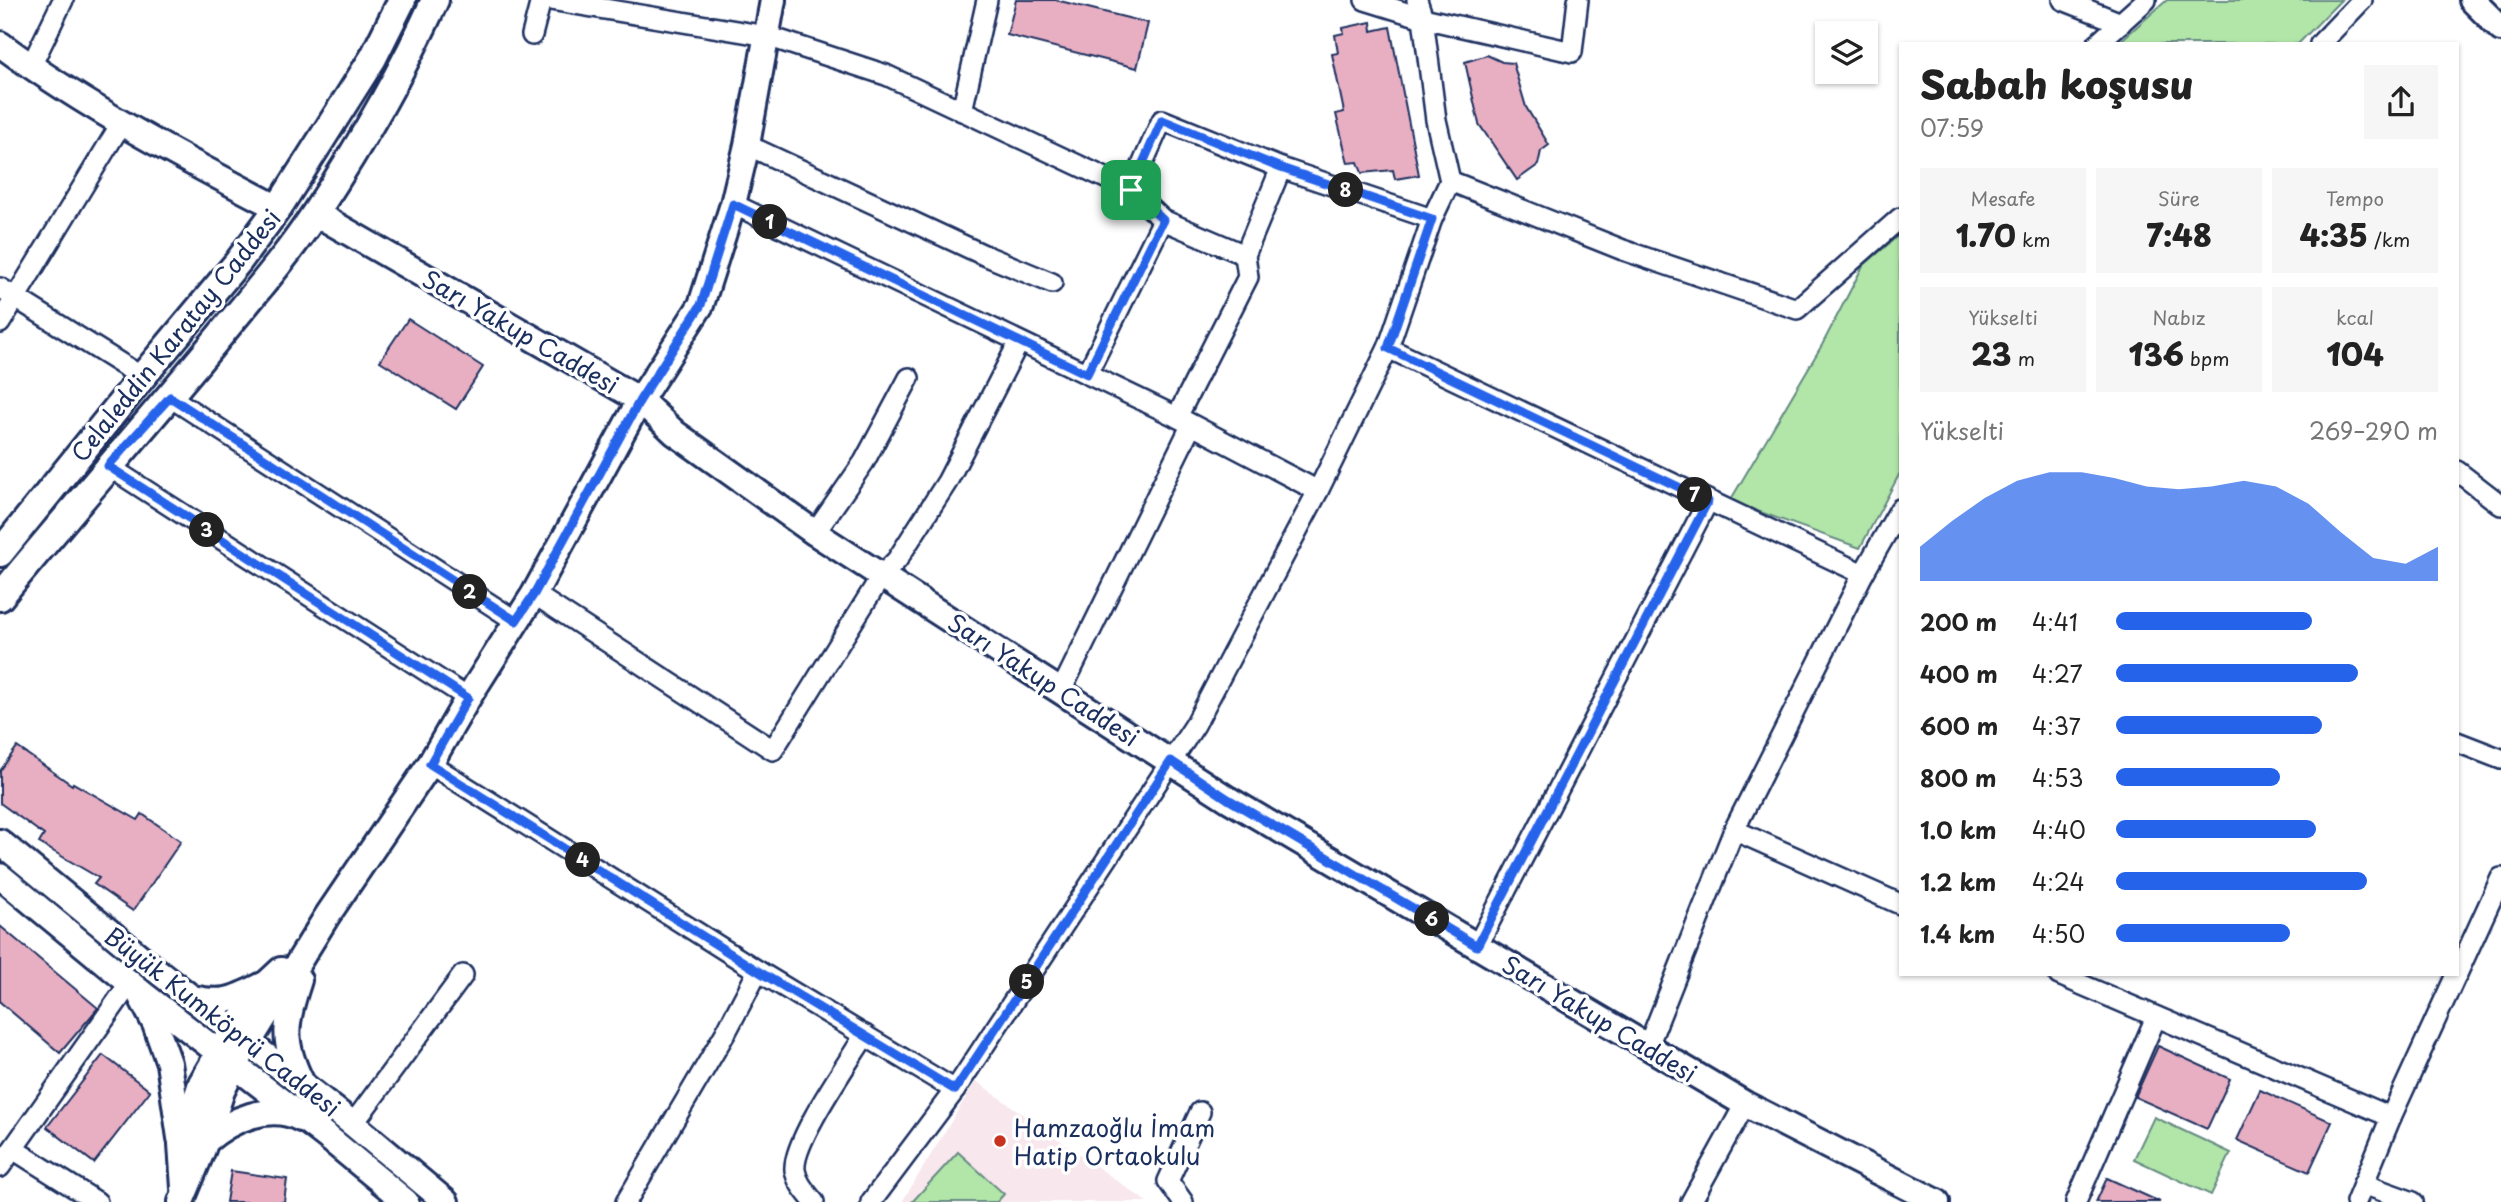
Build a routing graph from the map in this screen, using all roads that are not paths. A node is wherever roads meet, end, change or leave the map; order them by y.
1 (63, 0) edge
2 (402, 0) edge
3 (435, 0) edge
4 (541, 0) edge
5 (550, 0) edge
6 (773, 0) edge
7 (988, 0) edge
8 (1365, 0) edge
9 (1578, 0) edge
10 (2063, 0) edge
11 (2362, 0) edge
12 (2472, 0) edge
13 (2141, 2) edge
14 (1420, 9) edge
15 (2121, 23) junction
16 (2501, 29) edge
17 (532, 34) dead end
18 (767, 36) junction
19 (2099, 42) edge
20 (2322, 42) edge
21 (0, 44) edge
22 (31, 66) junction
23 (961, 111) junction
24 (121, 124) junction
25 (747, 145) junction
26 (1281, 168) junction
27 (1450, 181) junction
28 (1131, 190) junction
29 (733, 204) junction
30 (278, 208) junction
31 (316, 213) junction
32 (1432, 219) junction
33 (1899, 219) edge
34 (1163, 220) junction
35 (1245, 255) junction
36 (1052, 283) dead end
37 (8, 293) edge
38 (0, 323) edge
39 (1019, 342) junction
40 (1388, 348) junction
41 (1087, 374) junction
42 (142, 377) junction
43 (909, 378) dead end
44 (170, 397) junction
45 (640, 400) junction
46 (1184, 421) junction
47 (108, 466) junction
48 (2459, 473) edge
49 (1318, 491) junction
50 (1708, 501) junction
51 (2501, 505) edge
52 (1899, 511) edge
53 (815, 533) junction
54 (0, 553) edge
55 (1863, 574) junction
56 (882, 575) junction
57 (534, 594) junction
58 (0, 597) edge
59 (516, 621) junction
60 (1061, 691) junction
61 (468, 698) junction
62 (2459, 743) edge
63 (2501, 759) edge
64 (1171, 761) junction
65 (430, 764) junction
66 (1734, 830) junction
67 (0, 842) edge
68 (0, 876) edge
69 (2501, 878) edge
70 (1899, 904) edge
71 (313, 940) junction
72 (1477, 946) junction
73 (2459, 970) edge
74 (758, 971) junction
75 (463, 975) dead end
76 (2064, 976) edge
77 (2456, 976) edge
78 (2085, 980) edge
79 (267, 983) junction
80 (133, 986) junction
81 (191, 997) junction
82 (2156, 1017) junction
83 (864, 1035) junction
84 (241, 1037) junction
85 (1647, 1046) junction
86 (227, 1059) junction
87 (303, 1085) junction
88 (955, 1090) junction
89 (1745, 1104) junction
90 (1200, 1112) dead end
91 (2391, 1117) junction
92 (353, 1124) junction
93 (313, 1125) junction
94 (206, 1141) junction
95 (181, 1144) junction
96 (13, 1149) junction
97 (0, 1167) edge
98 (2360, 1193) edge
99 (183, 1197) edge
100 (97, 1202) edge
101 (406, 1202) edge
102 (446, 1202) edge
103 (626, 1202) edge
104 (814, 1202) edge
105 (871, 1202) edge
106 (1183, 1202) edge
107 (1691, 1202) edge
108 (1937, 1202) edge
109 (2076, 1202) edge
110 (2413, 1202) edge

1 - 22 street
2 - 30 main road, Celaleddin Karatay Caddesi
3 - 31 main road, Celaleddin Karatay Caddesi
4 - 17 street
5 - 18 street
6 - 18 street
7 - 23 street
8 - 14 street
9 - 14 street
10 - 15 street
11 - 20 street
12 - 16 street
13 - 15 street
14 - 27 street
15 - 19 street
18 - 23 street
18 - 25 street
21 - 22 street
22 - 24 street
23 - 28 street
24 - 30 street
24 - 37 street
25 - 29 street
25 - 36 street
26 - 28 street
26 - 32 street
26 - 35 street
27 - 32 street
27 - 33 street
28 - 34 street
29 - 39 street
29 - 45 street
30 - 42 main road, Celaleddin Karatay Caddesi
31 - 44 main road, Celaleddin Karatay Caddesi
31 - 45 street, Sarı Yakup Caddesi
32 - 40 street
34 - 35 street
34 - 41 street
35 - 46 street
37 - 38 street
37 - 42 street
39 - 41 street
39 - 56 street
40 - 49 street
40 - 50 street
41 - 46 street
42 - 54 main road, Celaleddin Karatay Caddesi
43 - 53 street
44 - 47 main road, Celaleddin Karatay Caddesi
44 - 59 street
45 - 53 street, Sarı Yakup Caddesi
45 - 57 street
46 - 49 street
46 - 60 street
47 - 58 main road, Celaleddin Karatay Caddesi
47 - 61 street
48 - 51 street
49 - 64 street
50 - 55 street
50 - 72 street
52 - 55 street
53 - 56 street, Sarı Yakup Caddesi
55 - 66 street
56 - 57 street
56 - 60 street, Sarı Yakup Caddesi
57 - 59 street
59 - 61 street
60 - 64 street, Sarı Yakup Caddesi
61 - 65 street
62 - 63 street
64 - 72 street, Sarı Yakup Caddesi
64 - 88 street
65 - 71 street
65 - 74 street
66 - 70 street
66 - 85 street
67 - 81 street, Büyük Kumköprü Caddesi
68 - 80 street, Büyük Kumköprü Caddesi
69 - 73 street
71 - 79 street
71 - 84 street
71 - 87 street
72 - 85 street, Sarı Yakup Caddesi
74 - 83 street
74 - 103 street
75 - 92 street
76 - 78 street
77 - 91 street
78 - 82 street
79 - 81 street
79 - 84 street
80 - 86 street, Büyük Kumköprü Caddesi
80 - 95 street
80 - 96 street
81 - 84 street, Büyük Kumköprü Caddesi
82 - 91 street
82 - 109 street
83 - 88 street
83 - 104 street
84 - 86 street
84 - 87 street, Büyük Kumköprü Caddesi
85 - 89 street, Sarı Yakup Caddesi
86 - 93 street, Büyük Kumköprü Caddesi
86 - 94 street
86 - 95 street
87 - 92 street, Büyük Kumköprü Caddesi
88 - 105 street
89 - 107 street
89 - 108 street, Sarı Yakup Caddesi
90 - 106 street
91 - 98 street
92 - 102 street, Büyük Kumköprü Caddesi
93 - 94 street
93 - 101 street, Büyük Kumköprü Caddesi
94 - 99 street
95 - 99 street
96 - 97 street
96 - 100 street
98 - 110 street

